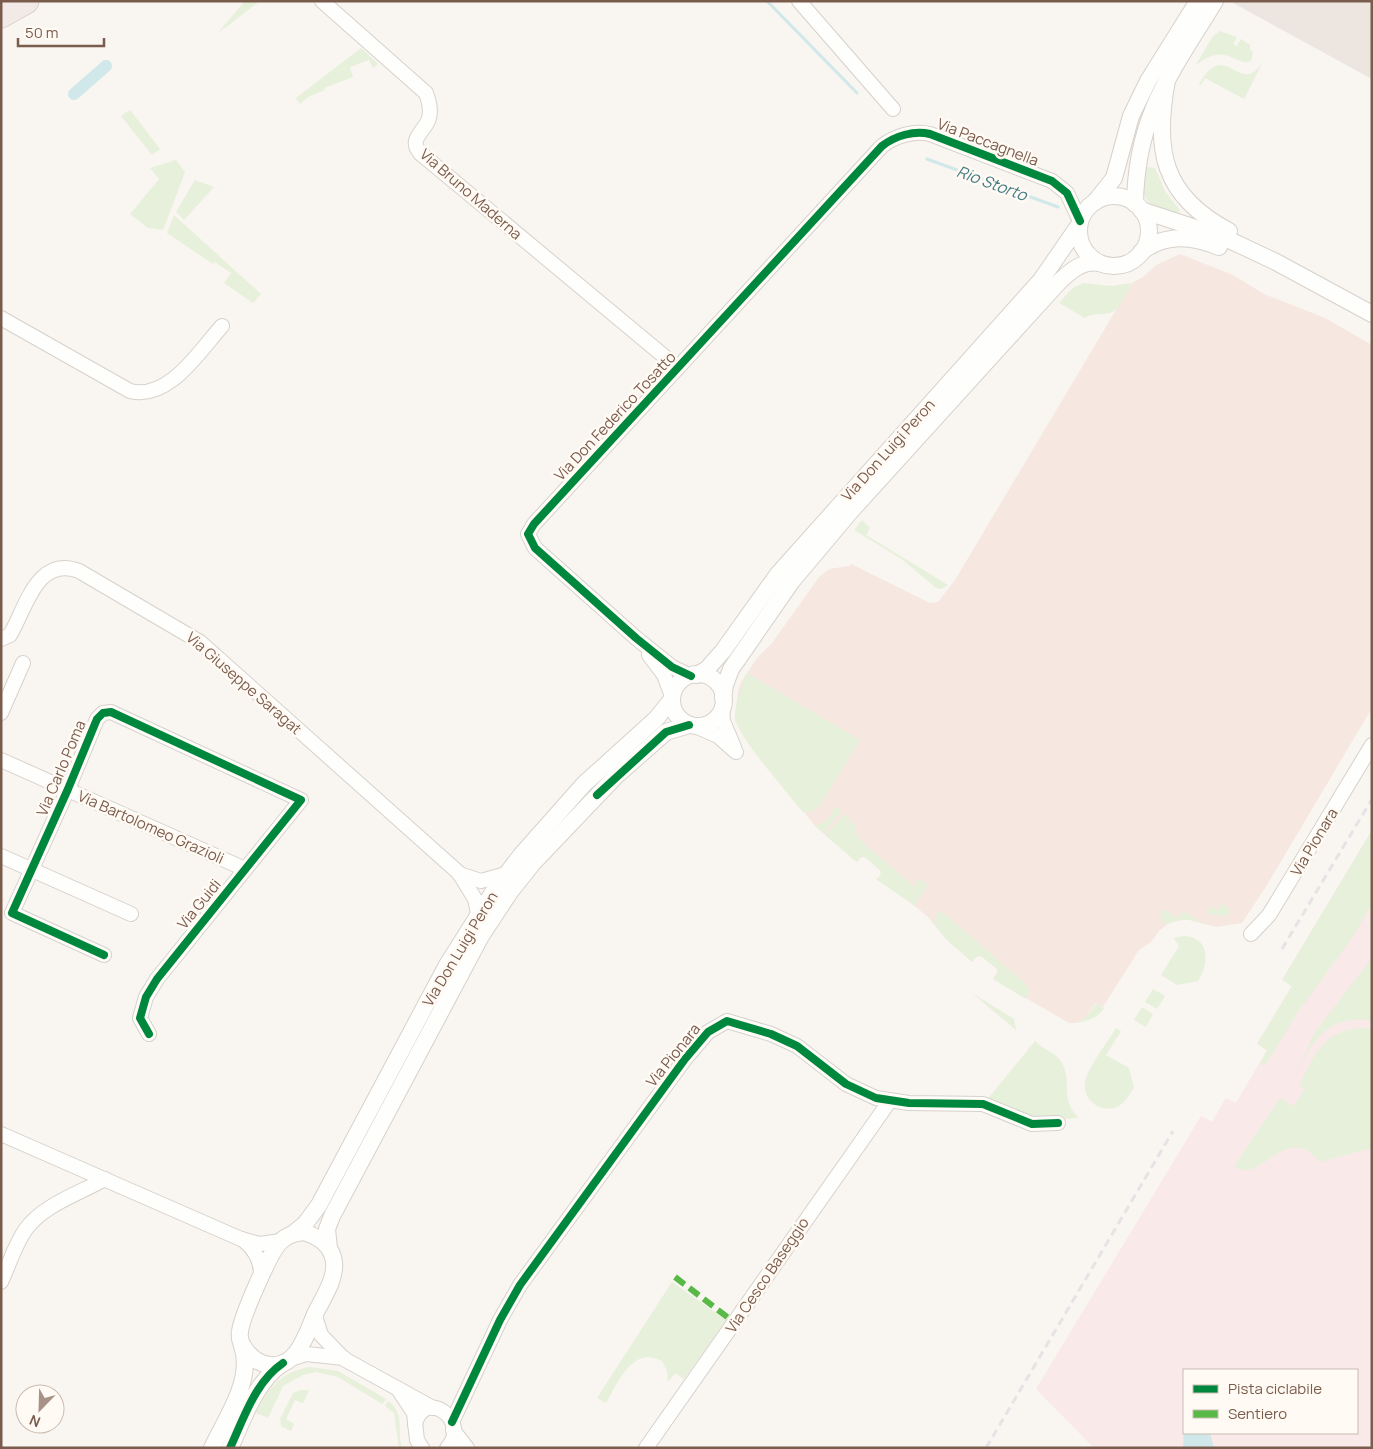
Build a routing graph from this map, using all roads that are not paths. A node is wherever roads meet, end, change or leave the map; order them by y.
1 (26, 1) edge
2 (322, 1) edge
3 (799, 1) edge
4 (1198, 1) edge
5 (1215, 1) edge
6 (1, 15) edge
7 (1167, 80) junction
8 (893, 109) dead end
9 (872, 157) joint
10 (1095, 202) junction
11 (1138, 207) junction
12 (1080, 223) junction
13 (1141, 252) junction
14 (1272, 260) junction
15 (1100, 263) junction
16 (1372, 306) edge
17 (1372, 314) edge
18 (1, 318) edge
19 (1372, 322) edge
20 (222, 326) dead end
21 (677, 367) junction
22 (636, 638) junction
23 (1, 639) edge
24 (23, 663) dead end
25 (694, 675) junction
26 (672, 698) junction
27 (723, 703) junction
28 (1, 714) edge
29 (692, 725) junction
30 (1372, 745) edge
31 (1, 760) edge
32 (68, 789) junction
33 (301, 800) joint
34 (1, 856) edge
35 (32, 869) junction
36 (245, 869) junction
37 (459, 873) junction
38 (506, 874) junction
39 (478, 913) junction
40 (132, 914) dead end
41 (1251, 934) dead end
42 (104, 955) dead end
43 (149, 1034) dead end
44 (889, 1102) junction
45 (1058, 1123) dead end
46 (1, 1134) edge
47 (105, 1179) junction
48 (288, 1237) junction
49 (241, 1239) junction
50 (329, 1248) junction
51 (261, 1278) junction
52 (1, 1282) edge
53 (315, 1316) junction
54 (241, 1344) junction
55 (344, 1359) junction
56 (286, 1361) junction
57 (469, 1385) junction
58 (397, 1389) junction
59 (435, 1408) junction
60 (415, 1424) junction
61 (453, 1426) junction
62 (421, 1447) edge
63 (212, 1448) edge
64 (230, 1448) edge
65 (447, 1448) edge
66 (467, 1448) edge
67 (646, 1448) edge

1 - 6 highway
2 - 21 street, Via Bruno Maderna
3 - 8 street
4 - 10 street
5 - 7 street
7 - 11 street
7 - 14 street
9 - 12 street, Via Paccagnella
9 - 21 street, Via Don Federico Tosatto
10 - 11 street
10 - 12 street
11 - 13 street
11 - 14 street
12 - 15 street
12 - 25 street, Via Don Luigi Peron
13 - 15 street
13 - 19 street
14 - 16 street
14 - 17 street
15 - 27 street, Via Don Luigi Peron
18 - 20 street
21 - 22 street, Via Don Federico Tosatto
22 - 25 street, Via Don Federico Tosatto
22 - 26 street, Via Don Federico Tosatto
23 - 37 street, Via Giuseppe Saragat
24 - 28 street
25 - 26 street
25 - 27 street
26 - 29 street
26 - 38 street, Via Don Luigi Peron
27 - 29 street
27 - 29 street
29 - 50 street, Via Don Luigi Peron
30 - 41 street, Via Pionara
31 - 32 street, Via Bartolomeo Grazioli
32 - 33 street, Via Carlo Poma
32 - 35 street, Via Carlo Poma
32 - 36 street, Via Bartolomeo Grazioli
33 - 36 street, Via Guidi
34 - 35 street
35 - 40 street
35 - 42 street, Via Carlo Poma
36 - 43 street, Via Guidi
37 - 38 street, Via Giuseppe Saragat
37 - 39 street, Via Giuseppe Saragat
38 - 39 street, Via Don Luigi Peron
39 - 48 street, Via Don Luigi Peron
44 - 45 street, Via Pionara
44 - 57 street, Via Pionara
44 - 67 street, Via Cesco Baseggio
46 - 47 street
47 - 49 street
47 - 52 street
48 - 49 street
48 - 50 street
48 - 51 street, Via Don Luigi Peron
49 - 51 street
50 - 53 street, Via Don Luigi Peron
51 - 54 street, Via Don Luigi Peron
53 - 55 street
53 - 56 street, Via Don Luigi Peron
54 - 56 street
54 - 63 street
55 - 56 street
55 - 58 street
56 - 64 street
57 - 59 street, Via Pionara
57 - 61 street, Via Pionara
58 - 59 street
58 - 60 street
59 - 60 street, Via Pionara
59 - 61 street
60 - 62 street
61 - 65 street, Via Pionara
61 - 66 street

